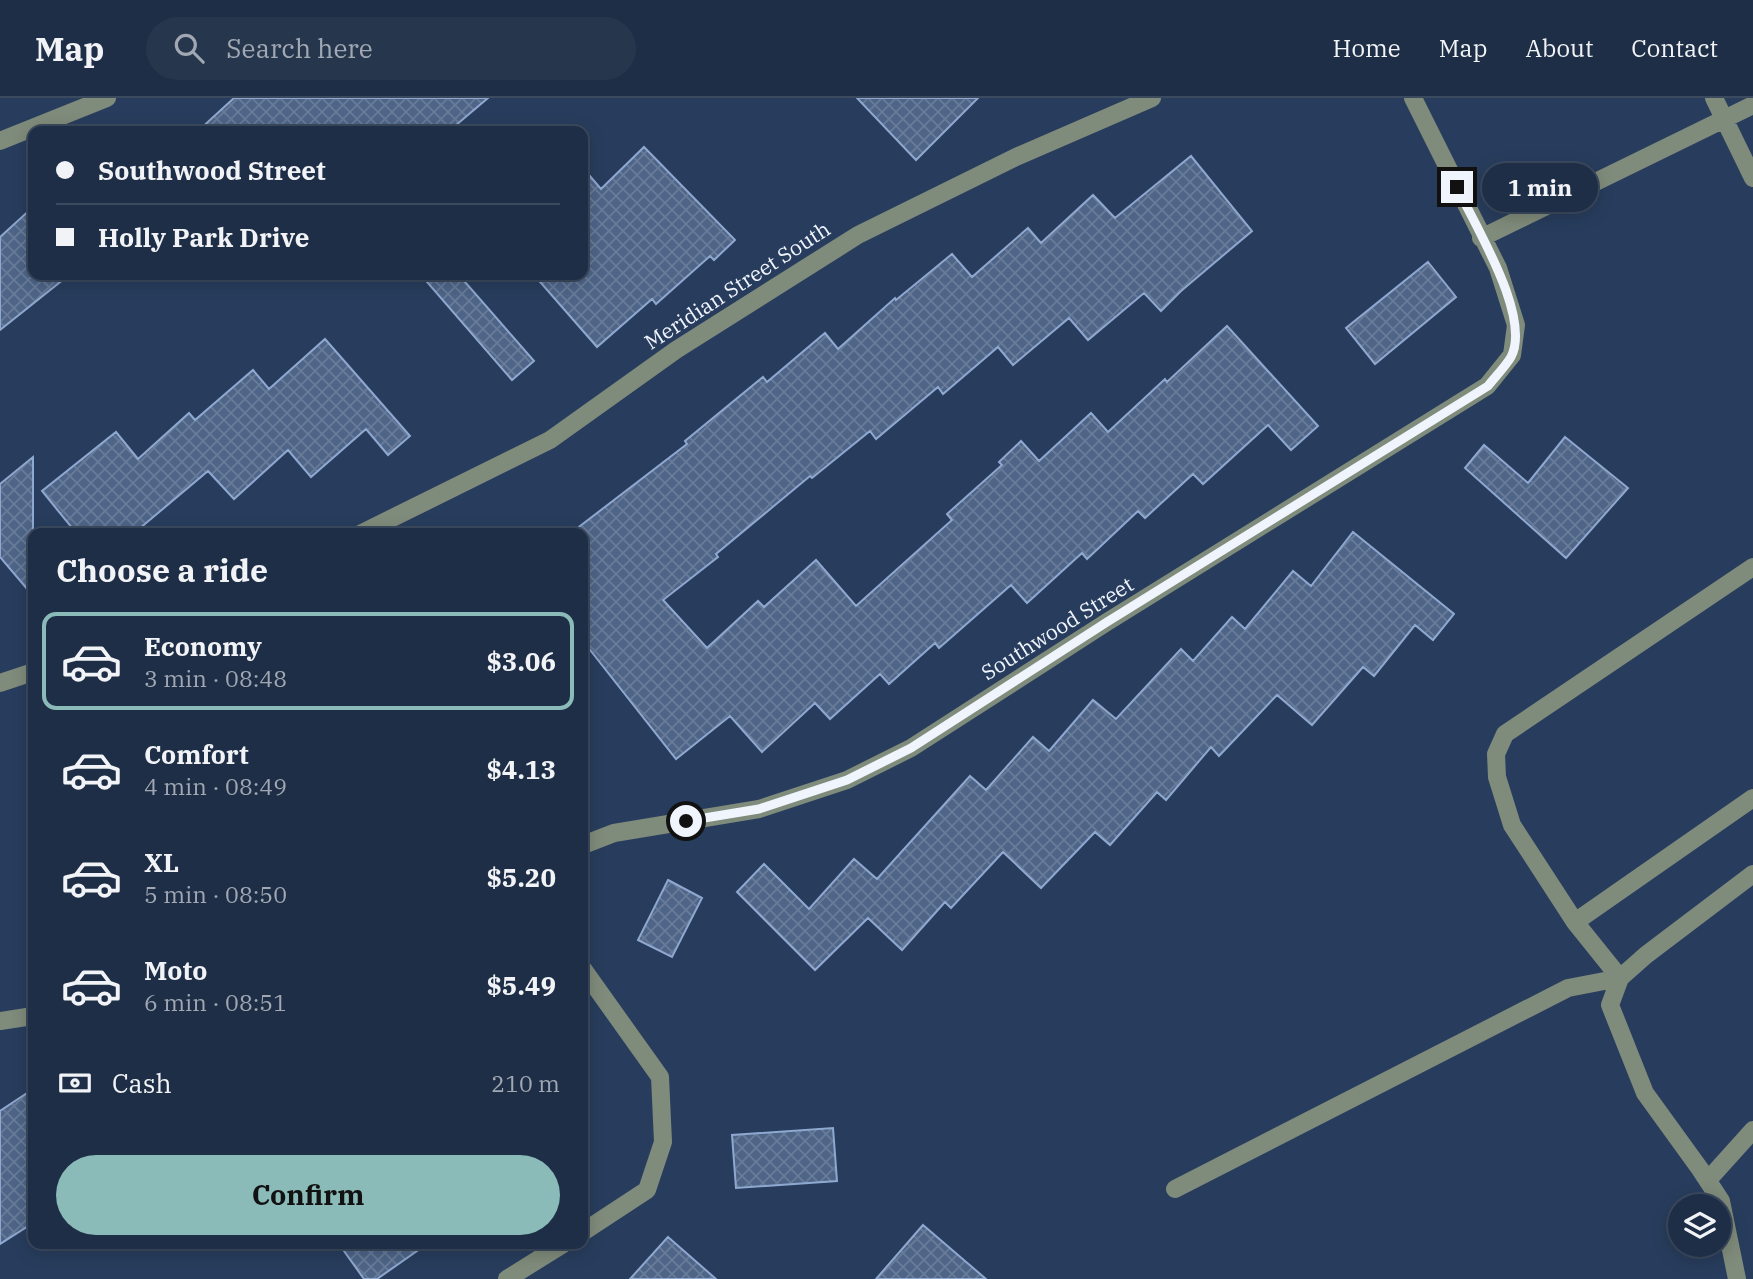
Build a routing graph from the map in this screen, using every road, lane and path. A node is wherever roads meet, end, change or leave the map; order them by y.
1 (107, 98) edge
2 (1152, 98) edge
3 (1413, 98) edge
4 (1714, 98) edge
5 (1753, 105) edge
6 (1724, 119) junction
7 (37, 126) edge
8 (28, 130) edge
9 (0, 141) edge
10 (1753, 178) edge
11 (1481, 238) junction
12 (372, 528) edge
13 (1753, 567) edge
14 (28, 674) edge
15 (0, 684) edge
16 (1753, 798) edge
17 (588, 843) edge
18 (1753, 874) edge
19 (1575, 922) junction
20 (588, 976) edge
21 (1620, 978) junction
22 (28, 1017) edge
23 (0, 1021) edge
24 (1753, 1129) edge
25 (1708, 1180) junction
26 (1175, 1189) dead end
27 (588, 1229) edge
28 (555, 1249) edge
29 (507, 1279) edge
30 (1737, 1279) edge

1 - 7 street
2 - 12 street, Meridian Street South
3 - 11 street
4 - 6 street
5 - 6 street
6 - 10 street
6 - 11 street
8 - 9 street
11 - 17 street, Southwood Street
13 - 19 street
14 - 15 street
16 - 19 street
18 - 21 street
19 - 21 street
20 - 27 street
21 - 25 street
21 - 26 street
22 - 23 street
24 - 25 street
25 - 30 street
28 - 29 street

